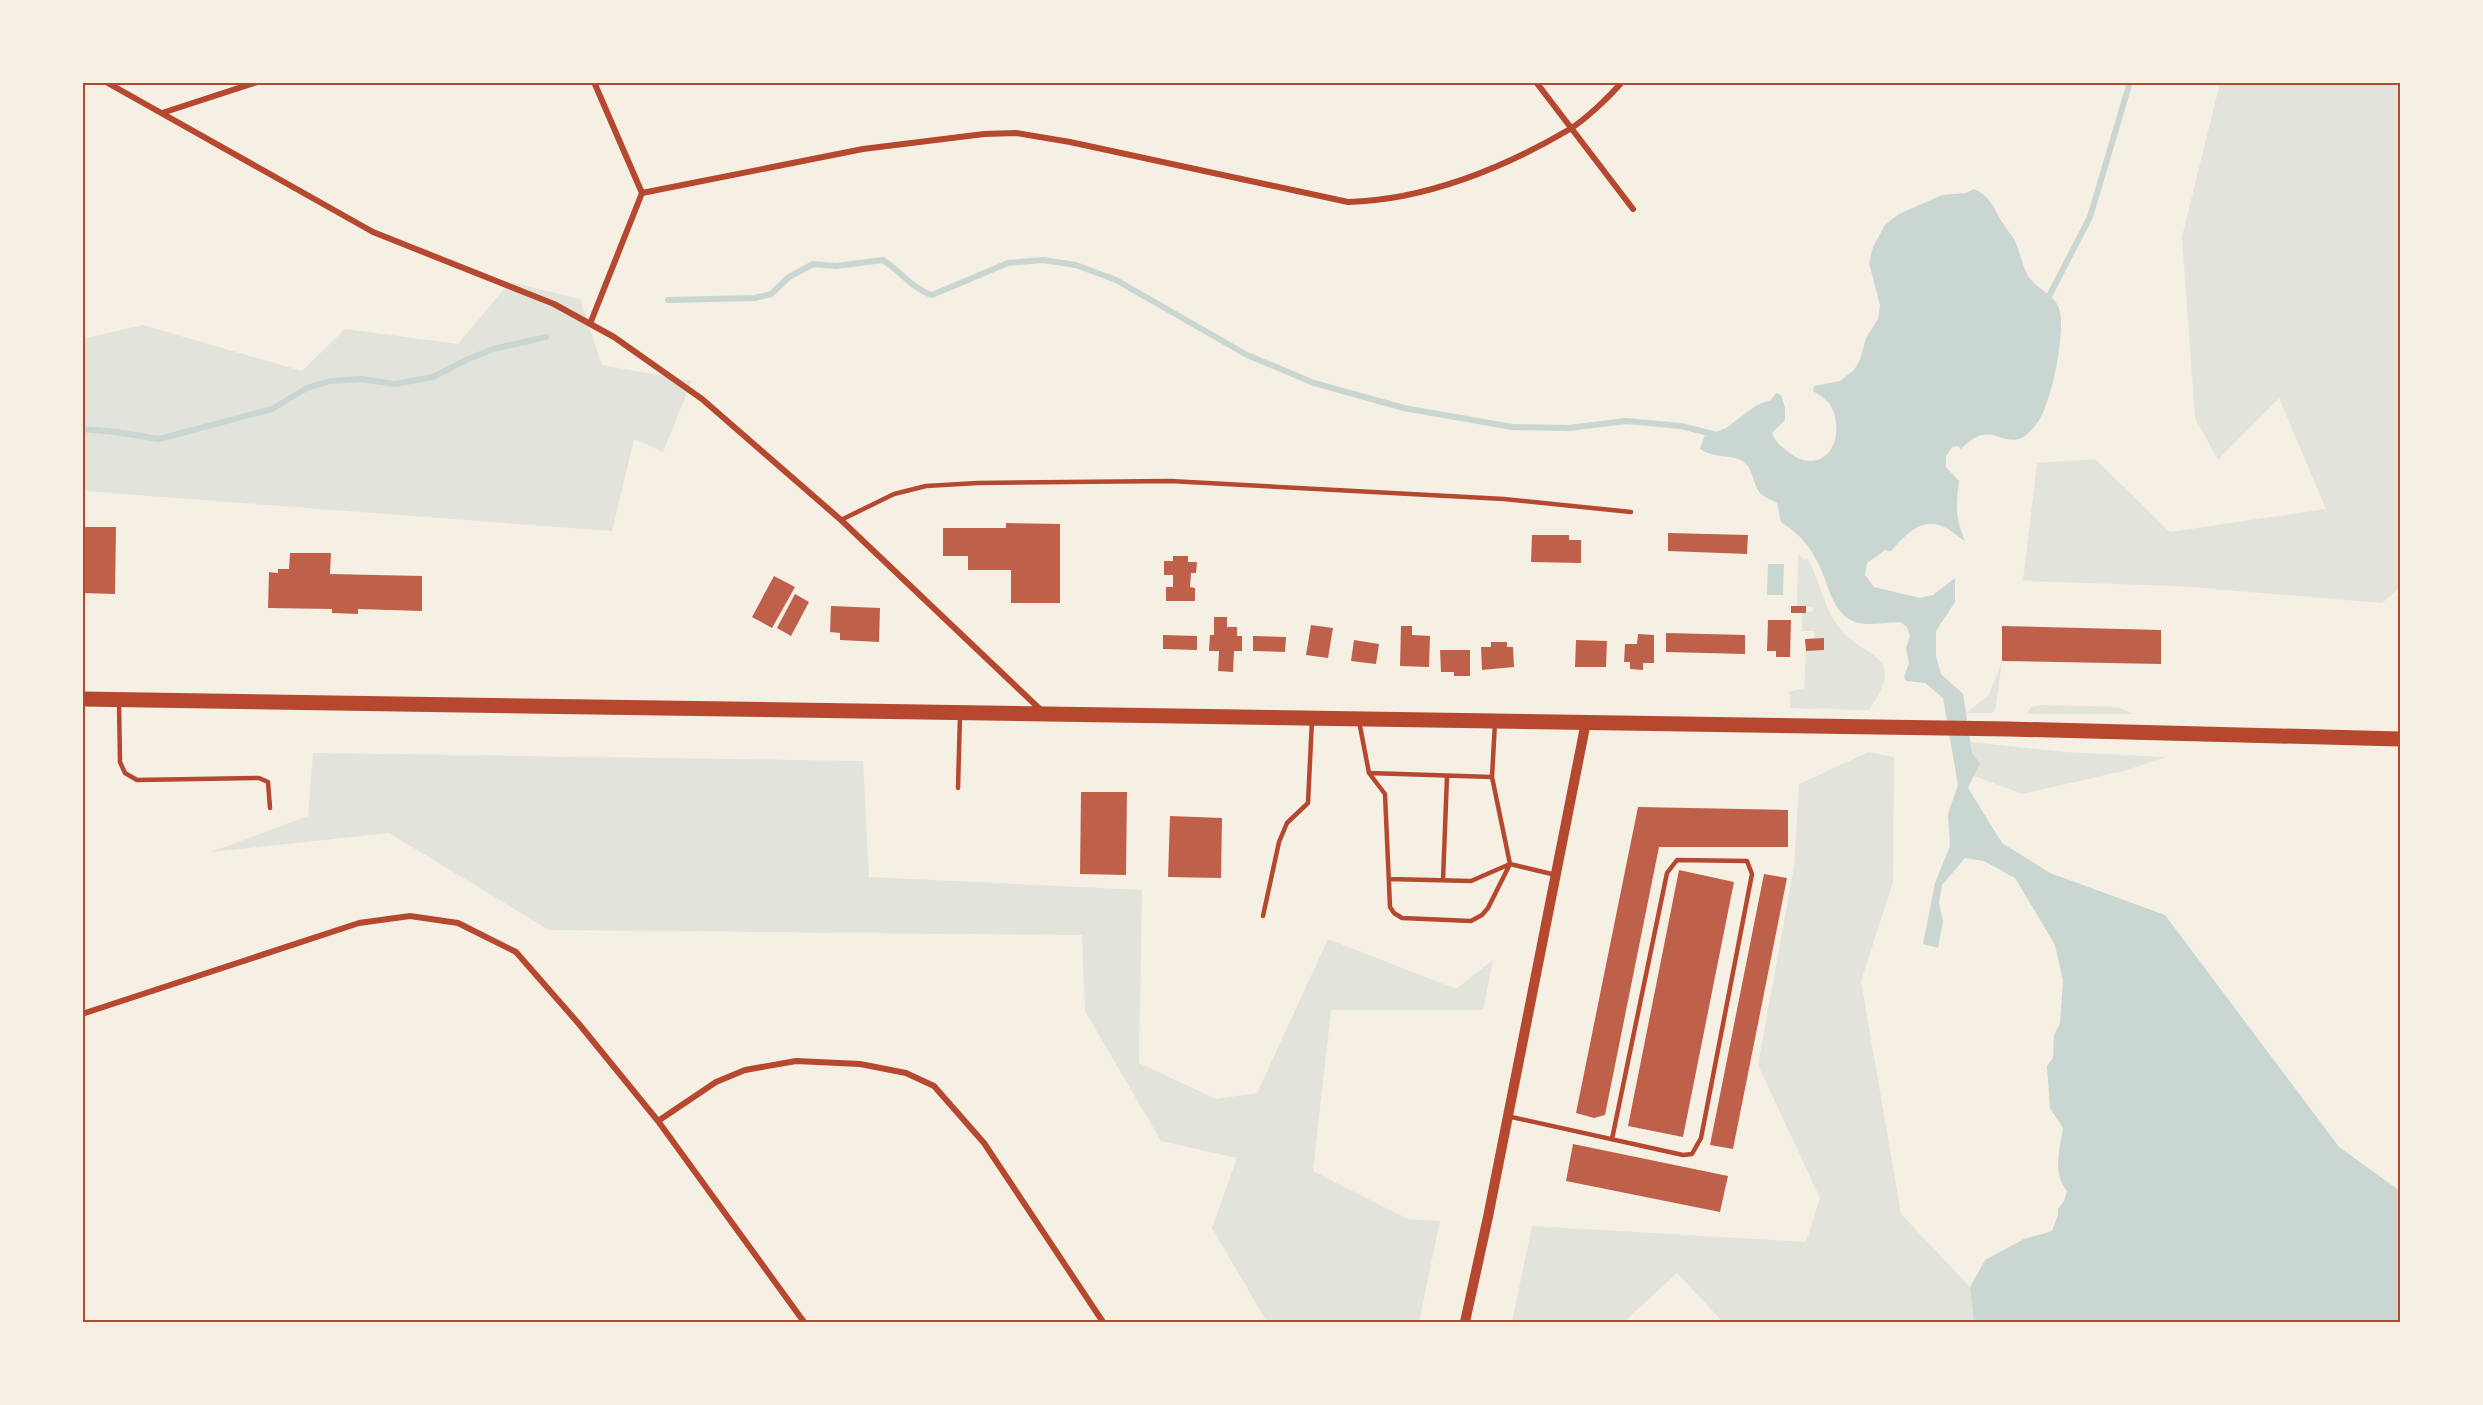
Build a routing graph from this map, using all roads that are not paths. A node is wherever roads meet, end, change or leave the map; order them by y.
1 (106, 82) edge
2 (257, 82) edge
3 (594, 82) edge
4 (1536, 82) edge
5 (1622, 82) edge
6 (162, 113) junction
7 (1572, 128) junction
8 (642, 193) junction
9 (1633, 209) dead end
10 (590, 324) junction
11 (1631, 512) dead end
12 (841, 520) junction
13 (82, 699) edge
14 (119, 700) junction
15 (960, 712) junction
16 (1045, 714) junction
17 (1312, 718) junction
18 (1359, 718) junction
19 (1495, 720) junction
20 (1586, 722) junction
21 (2400, 739) edge
22 (1369, 773) junction
23 (1447, 776) junction
24 (1492, 777) junction
25 (958, 788) dead end
26 (270, 807) dead end
27 (1510, 864) junction
28 (1556, 876) junction
29 (1389, 879) junction
30 (1443, 880) junction
31 (1263, 916) dead end
32 (82, 1014) edge
33 (1507, 1116) junction
34 (658, 1121) junction
35 (1612, 1139) junction
36 (804, 1323) edge
37 (1103, 1323) edge
38 (1465, 1323) edge

1 - 6 street
2 - 6 street
3 - 8 street
4 - 7 street
5 - 7 street
6 - 10 street
7 - 8 street
7 - 9 street
8 - 10 street
10 - 12 street
11 - 12 lane
12 - 16 street
13 - 14 main road
14 - 15 main road
14 - 26 lane
15 - 16 main road
15 - 25 lane
16 - 17 main road
17 - 18 main road
17 - 31 lane
18 - 19 main road
18 - 22 lane
19 - 20 main road
19 - 24 lane
20 - 21 main road
20 - 28 street
22 - 23 lane
22 - 29 lane
23 - 24 lane
23 - 30 lane
24 - 27 lane
27 - 28 lane
27 - 29 lane
27 - 30 lane
28 - 33 street
29 - 30 lane
32 - 34 street
33 - 35 lane
33 - 38 street
34 - 36 street
34 - 37 street
35 - 35 lane

